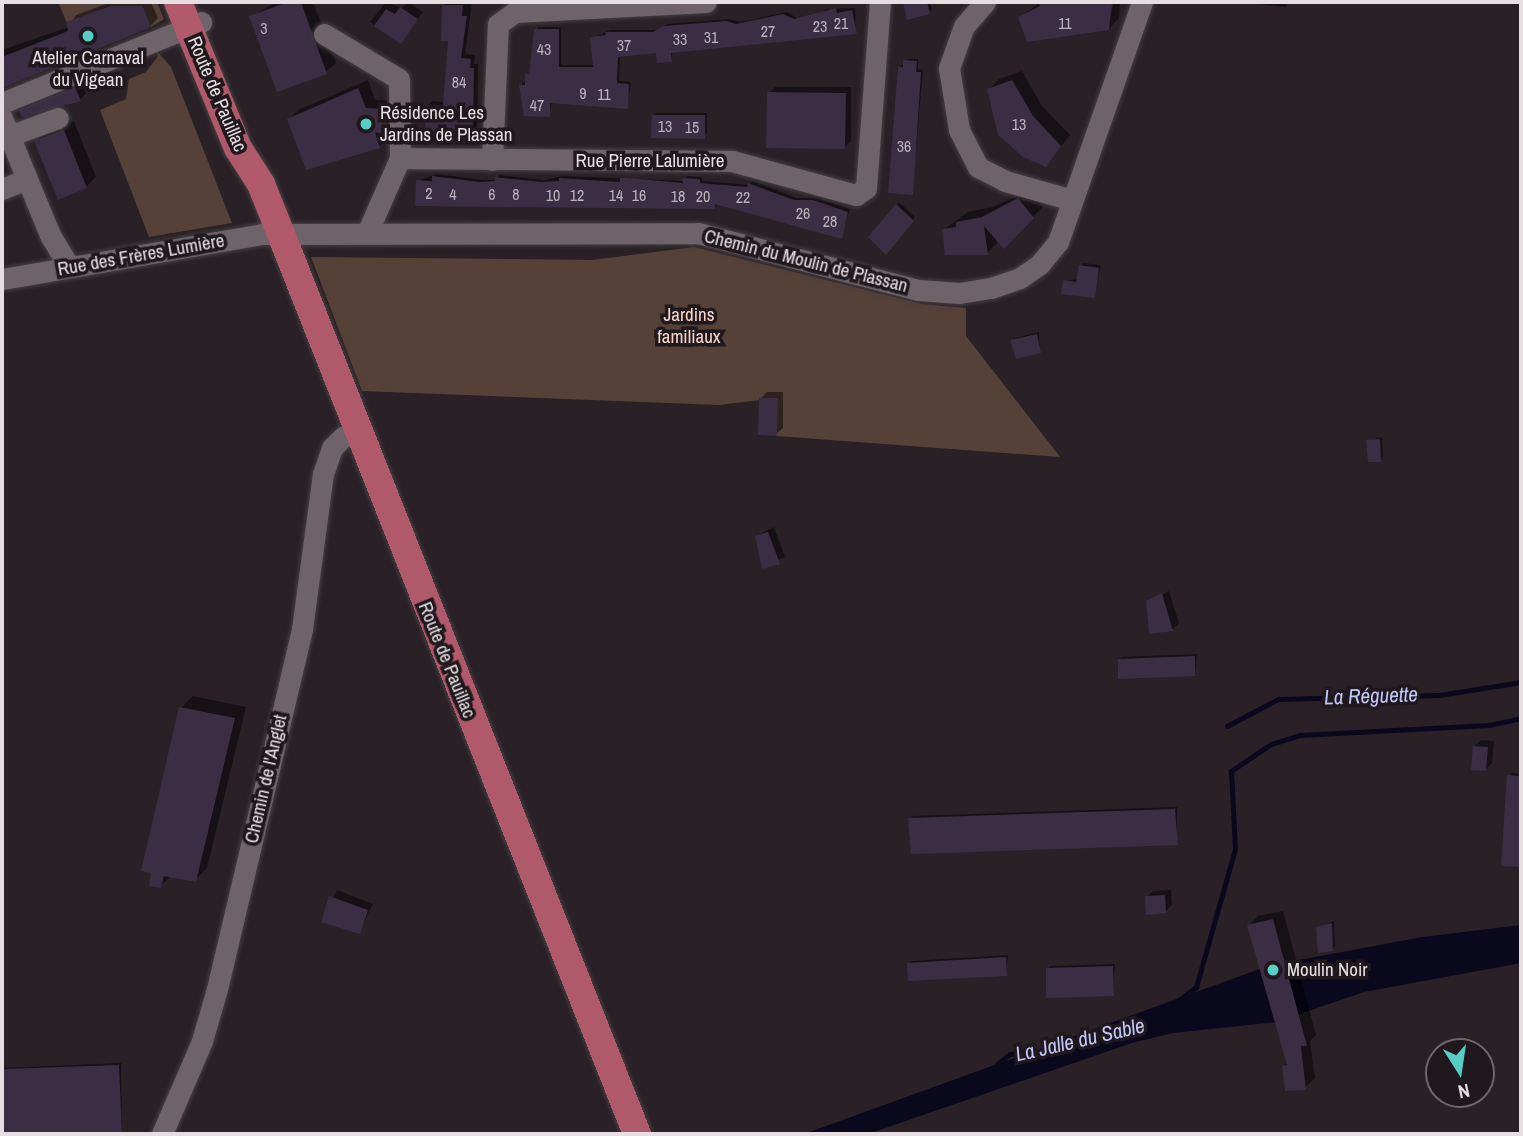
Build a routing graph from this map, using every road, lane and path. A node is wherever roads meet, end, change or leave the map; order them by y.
1 (706, 2) edge
2 (880, 2) edge
3 (985, 2) edge
4 (1142, 2) edge
5 (190, 13) edge
6 (324, 34) dead end
7 (2, 103) edge
8 (58, 118) dead end
9 (6, 127) edge
10 (400, 158) junction
11 (492, 160) junction
12 (27, 179) junction
13 (2, 189) edge
14 (1072, 200) junction
15 (368, 233) junction
16 (281, 234) junction
17 (69, 267) junction
18 (2, 279) edge
19 (359, 432) junction
20 (162, 1134) edge
21 (637, 1134) edge

1 - 11 street
2 - 11 street, Rue Pierre Lalumière
3 - 14 street
4 - 14 street, Chemin du Moulin de Plassan
5 - 7 street
5 - 16 main road, Route de Pauillac
6 - 10 street
8 - 9 street
9 - 12 street
10 - 11 street, Rue Pierre Lalumière
10 - 15 street
12 - 13 street
12 - 17 street
14 - 15 street, Chemin du Moulin de Plassan
15 - 16 street, Chemin du Moulin de Plassan
16 - 17 street, Rue des Frères Lumière
16 - 19 main road, Route de Pauillac
17 - 18 street, Rue des Frères Lumière
19 - 20 street, Chemin de l'Anglet
19 - 21 main road, Route de Pauillac

